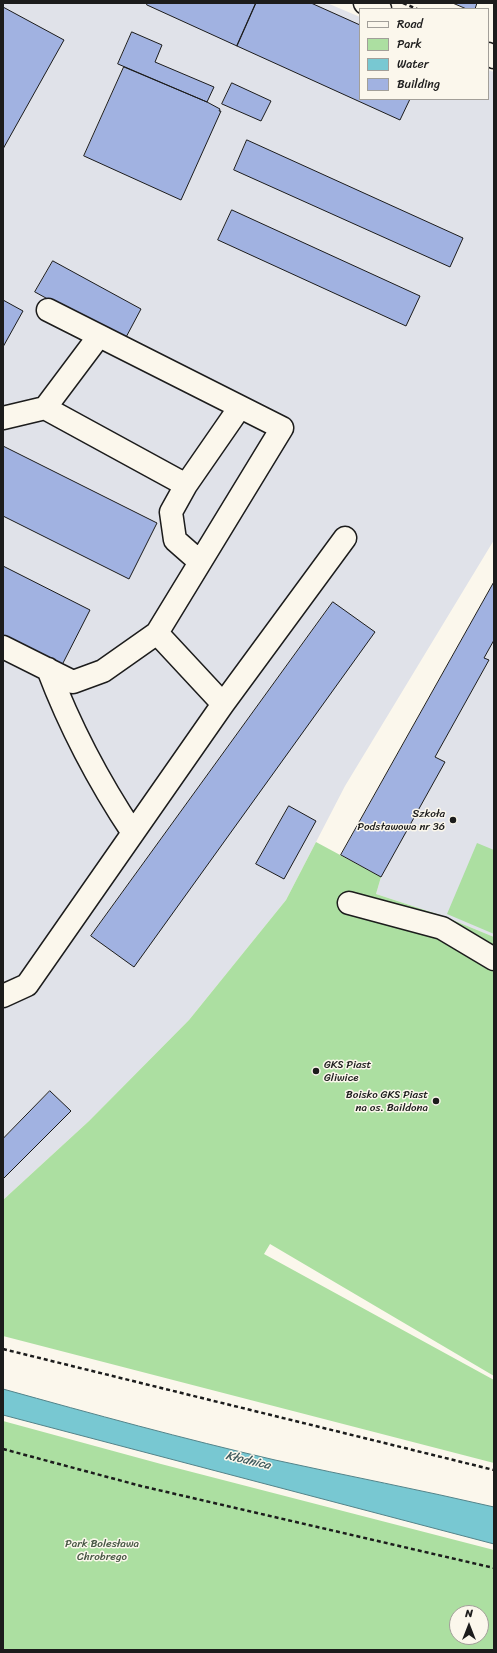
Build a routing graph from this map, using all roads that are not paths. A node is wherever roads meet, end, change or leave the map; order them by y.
1 (365, 3) edge
2 (378, 8) edge
3 (48, 310) dead end
4 (100, 336) junction
5 (240, 407) junction
6 (45, 408) junction
7 (3, 418) edge
8 (186, 485) junction
9 (345, 538) dead end
10 (200, 562) junction
11 (157, 633) junction
12 (3, 647) edge
13 (48, 670) junction
14 (223, 704) junction
15 (133, 833) junction
16 (349, 903) dead end
17 (494, 959) edge
18 (3, 996) edge

1 - 2 street
3 - 4 street
4 - 5 street
4 - 6 street
5 - 8 street
5 - 10 street
6 - 7 street
6 - 8 street
8 - 10 street
9 - 14 street
10 - 11 street
11 - 13 street
11 - 14 street
12 - 13 street
13 - 15 street
14 - 15 street
15 - 18 street
16 - 17 street

